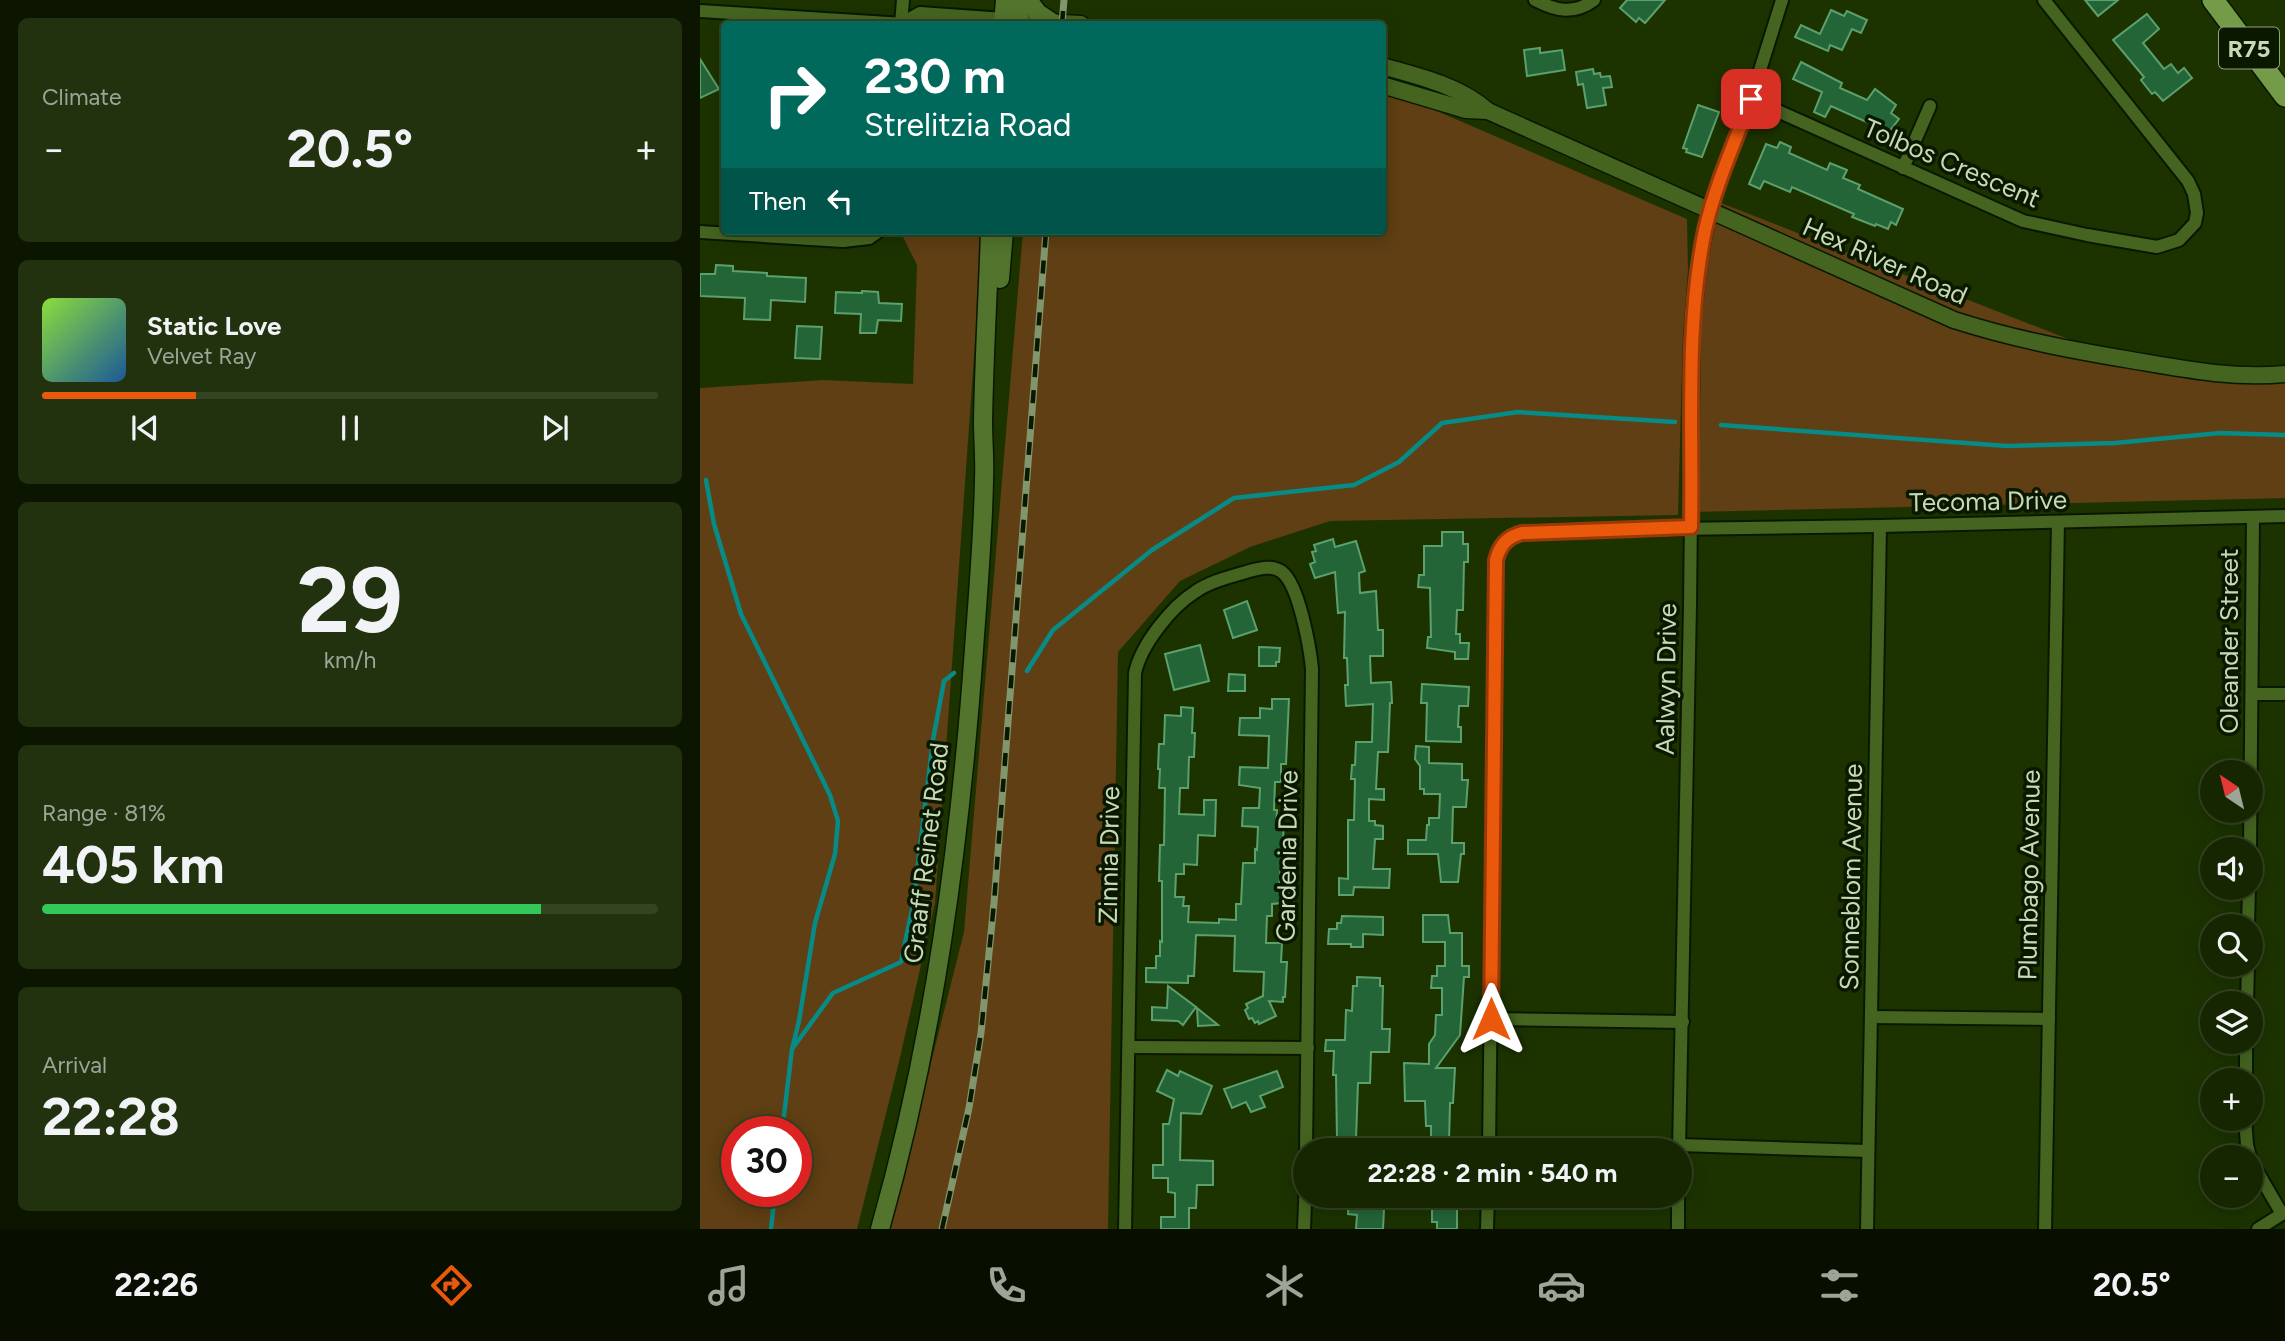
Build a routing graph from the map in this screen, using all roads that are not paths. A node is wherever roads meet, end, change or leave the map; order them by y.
1 (903, 0) edge
2 (1005, 0) edge
3 (1019, 0) edge
4 (1028, 0) edge
5 (1535, 0) edge
6 (1594, 0) edge
7 (1782, 0) edge
8 (2044, 0) edge
9 (2213, 0) edge
10 (700, 11) edge
11 (855, 21) edge
12 (902, 21) edge
13 (907, 21) edge
14 (1001, 21) edge
15 (1011, 21) edge
16 (1011, 21) edge
17 (1050, 21) edge
18 (1386, 67) edge
19 (1386, 86) edge
20 (2285, 96) edge
21 (1751, 99) junction
22 (1930, 106) dead end
23 (1488, 111) junction
24 (1903, 167) junction
25 (1710, 209) junction
26 (700, 232) edge
27 (721, 233) edge
28 (748, 235) edge
29 (873, 235) edge
30 (990, 235) edge
31 (1004, 235) edge
32 (2285, 374) edge
33 (984, 478) junction
34 (2285, 516) edge
35 (2253, 518) junction
36 (2058, 522) junction
37 (1880, 526) junction
38 (1691, 527) junction
39 (1279, 570) joint
40 (2253, 694) junction
41 (2285, 694) edge
42 (2250, 837) edge
43 (1871, 1017) junction
44 (1491, 1019) junction
45 (2049, 1019) junction
46 (1683, 1022) junction
47 (1130, 1047) junction
48 (1308, 1048) junction
49 (1306, 1138) edge
50 (1489, 1138) edge
51 (1679, 1138) edge
52 (1692, 1147) edge
53 (1868, 1151) junction
54 (2263, 1179) edge
55 (1305, 1208) edge
56 (1488, 1208) edge
57 (1678, 1208) edge
58 (2284, 1213) edge
59 (880, 1229) edge
60 (1125, 1229) edge
61 (1304, 1229) edge
62 (1487, 1229) edge
63 (1678, 1229) edge
64 (1867, 1229) edge
65 (2045, 1229) edge
66 (2258, 1229) edge

1 - 12 street
2 - 15 main road
3 - 16 main road
4 - 17 main road
5 - 6 street
7 - 21 street, Aalwyn Drive
8 - 24 street, Tolbos Crescent
9 - 20 highway, R75
10 - 11 street
13 - 14 street
18 - 23 street, Hex River Road
19 - 23 street, Hex River Road
21 - 24 street, Tolbos Crescent
21 - 25 street, Aalwyn Drive
22 - 24 street
23 - 25 street, Hex River Road
25 - 32 street, Hex River Road
25 - 38 street, Aalwyn Drive
26 - 27 street
28 - 29 street
30 - 33 main road, Graaff Reinet Road
31 - 33 main road, Graaff Reinet Road
33 - 59 main road, Graaff Reinet Road
34 - 35 street, Tecoma Drive
35 - 36 street, Tecoma Drive
35 - 40 street, Oleander Street
36 - 37 street, Tecoma Drive
36 - 45 street, Plumbago Avenue
37 - 38 street, Tecoma Drive
37 - 43 street, Sonneblom Avenue
38 - 44 street, Tecoma Drive
38 - 46 street, Aalwyn Drive
39 - 47 street, Zinnia Drive
39 - 48 street, Gardenia Drive
40 - 41 street
40 - 42 street, Oleander Street
43 - 45 street
43 - 53 street, Sonneblom Avenue
44 - 46 street
44 - 50 street
45 - 65 street, Plumbago Avenue
46 - 51 street, Aalwyn Drive
47 - 48 street
47 - 60 street, Zinnia Drive
48 - 49 street, Gardenia Drive
52 - 53 street
53 - 64 street, Sonneblom Avenue
54 - 58 street
55 - 61 street
56 - 62 street
57 - 63 street
58 - 66 street

